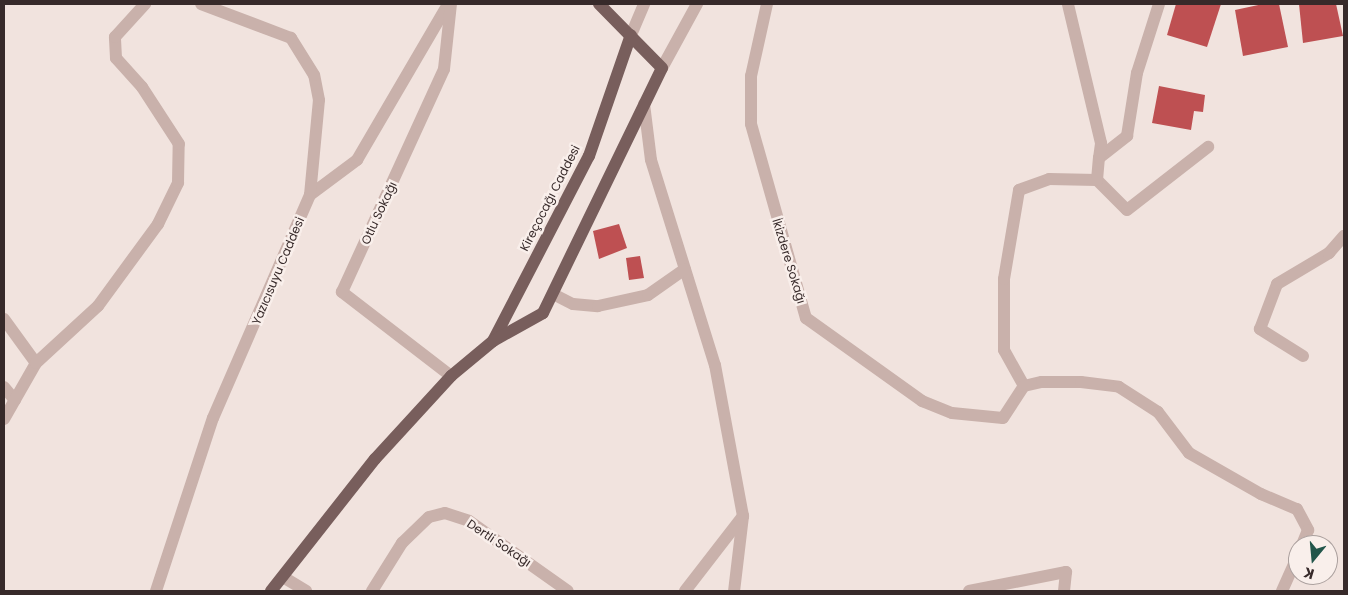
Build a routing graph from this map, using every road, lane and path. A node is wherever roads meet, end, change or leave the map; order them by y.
1 (145, 4) edge
2 (201, 4) edge
3 (449, 4) edge
4 (599, 4) edge
5 (644, 4) edge
6 (697, 4) edge
7 (767, 4) edge
8 (1068, 4) edge
9 (1159, 4) edge
10 (631, 35) junction
11 (662, 68) junction
12 (644, 104) junction
13 (1208, 147) dead end
14 (1099, 158) junction
15 (1097, 180) junction
16 (310, 195) junction
17 (1344, 236) edge
18 (685, 269) junction
19 (553, 294) junction
20 (4, 319) edge
21 (493, 341) junction
22 (1303, 356) dead end
23 (36, 363) junction
24 (451, 376) junction
25 (1024, 386) junction
26 (4, 387) edge
27 (15, 400) junction
28 (4, 419) edge
29 (743, 516) junction
30 (1306, 535) edge
31 (282, 577) junction
32 (1288, 578) edge
33 (156, 591) edge
34 (271, 591) edge
35 (277, 591) edge
36 (306, 591) edge
37 (372, 591) edge
38 (568, 591) edge
39 (685, 591) edge
40 (734, 591) edge
41 (969, 591) edge
42 (1064, 591) edge
43 (1282, 591) edge

1 - 23 street
2 - 16 street, Yazıcısuyu Caddesi
3 - 16 street
3 - 24 street, Otlu Sokağı
4 - 10 main road
5 - 10 street
6 - 11 street
7 - 25 street, İkizdere Sokağı
8 - 14 street
9 - 14 street
10 - 11 main road
10 - 21 main road, Kireçocağı Caddesi
11 - 12 main road, Kireçocağı Caddesi
12 - 18 street
12 - 19 main road, Kireçocağı Caddesi
13 - 15 street
14 - 15 street
15 - 25 street
16 - 33 street, Yazıcısuyu Caddesi
17 - 22 street
18 - 19 street
18 - 29 street
19 - 21 main road, Kireçocağı Caddesi
20 - 23 street
21 - 24 main road, Kireçocağı Caddesi
23 - 27 street
24 - 31 main road, Kireçocağı Caddesi
25 - 30 street
26 - 27 street
27 - 28 street
29 - 39 street
29 - 40 street
31 - 34 main road, Kireçocağı Caddesi
31 - 35 main road
31 - 36 street
32 - 43 street
37 - 38 street, Dertli Sokağı
41 - 42 street

